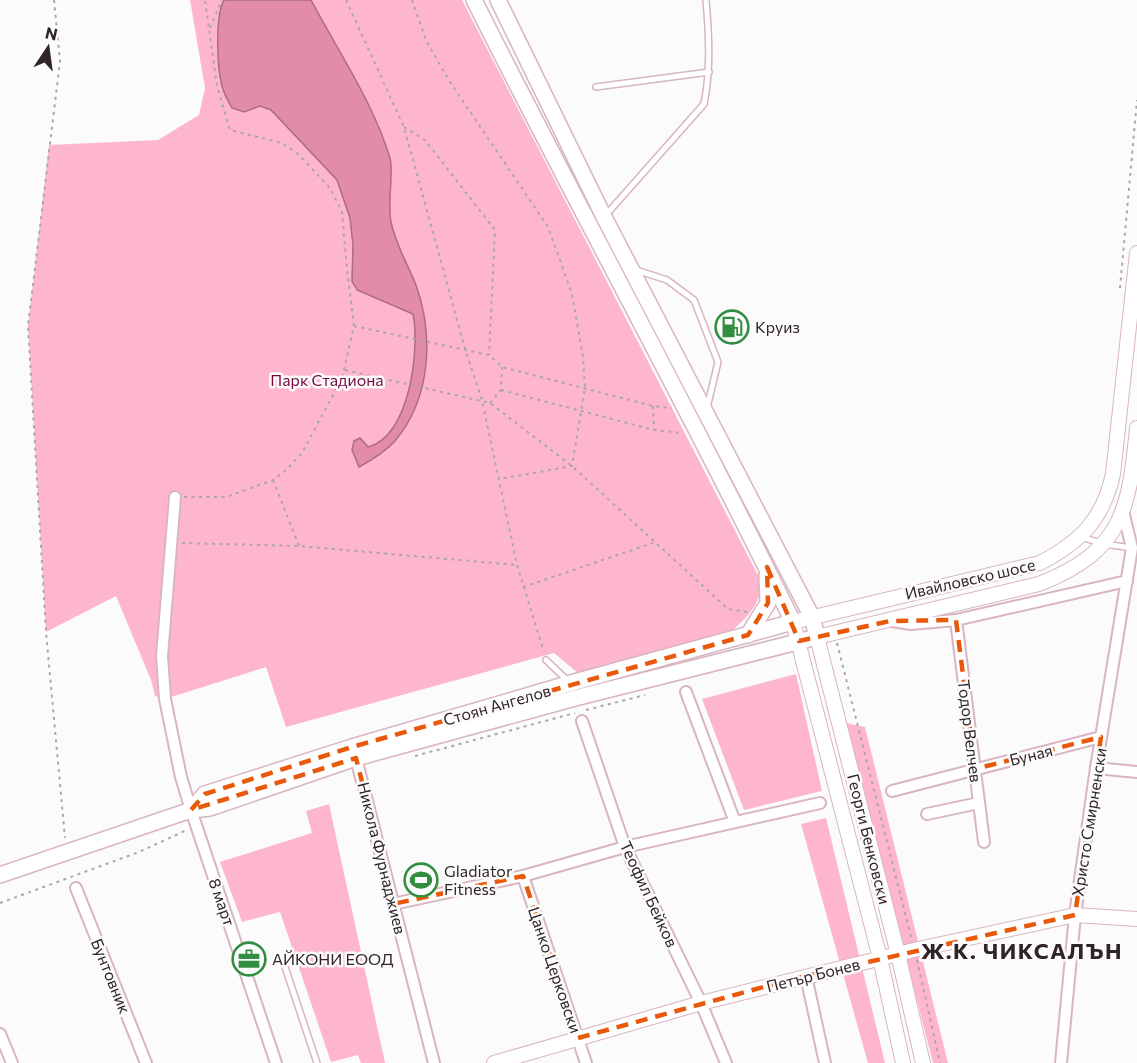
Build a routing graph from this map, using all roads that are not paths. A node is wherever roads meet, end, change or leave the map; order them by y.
1 (474, 0) edge
2 (498, 0) edge
3 (705, 0) edge
4 (709, 72) junction
5 (596, 87) dead end
6 (604, 217) junction
7 (1137, 253) edge
8 (631, 268) junction
9 (1135, 295) edge
10 (706, 412) junction
11 (1137, 428) edge
12 (175, 496) road end
13 (1123, 511) junction
14 (1081, 537) junction
15 (1104, 544) junction
16 (1135, 548) edge
17 (766, 567) junction
18 (1127, 581) junction
19 (812, 617) junction
20 (956, 620) junction
21 (890, 621) junction
22 (793, 622) junction
23 (748, 635) junction
24 (817, 637) junction
25 (799, 641) junction
26 (546, 660) road end
27 (570, 683) junction
28 (686, 692) dead end
29 (582, 721) dead end
30 (1101, 737) junction
31 (356, 758) junction
32 (1096, 768) junction
33 (975, 769) junction
34 (1137, 772) edge
35 (892, 791) dead end
36 (820, 803) dead end
37 (979, 803) junction
38 (190, 810) junction
39 (927, 814) dead end
40 (735, 822) junction
41 (984, 842) dead end
42 (625, 847) junction
43 (0, 875) edge
44 (523, 876) junction
45 (76, 888) dead end
46 (393, 904) junction
47 (1075, 915) junction
48 (1137, 919) edge
49 (898, 954) junction
50 (880, 958) junction
51 (284, 964) dead end
52 (806, 976) junction
53 (701, 1003) junction
54 (0, 1034) edge
55 (578, 1038) junction
56 (12, 1063) edge
57 (146, 1063) edge
58 (276, 1063) edge
59 (317, 1063) edge
60 (434, 1063) edge
61 (494, 1063) edge
62 (586, 1063) edge
63 (726, 1063) edge
64 (825, 1063) edge
65 (903, 1063) edge
66 (923, 1063) edge
67 (1061, 1063) edge

1 - 17 main road
2 - 6 main road, Георги Бенковски
3 - 4 lane
4 - 5 lane
4 - 6 lane
6 - 8 main road, Георги Бенковски
7 - 9 street, Ивайловско шосе
8 - 10 main road, Георги Бенковски
8 - 10 lane
9 - 14 street, Ивайловско шосе
10 - 19 main road, Георги Бенковски
11 - 13 street, Ивайловско шосе
12 - 38 street, 8 март
13 - 15 street, Ивайловско шосе
13 - 16 street
14 - 15 lane
14 - 19 street, Ивайловско шосе
15 - 16 lane
15 - 21 street, Ивайловско шосе
16 - 18 street, Христо Смирненски
17 - 22 main road
17 - 23 main road
18 - 20 street
18 - 30 street, Христо Смирненски
19 - 22 street, Стоян Ангелов
19 - 24 main road, Георги Бенковски
20 - 21 street
20 - 33 street, Тодор Велчев
21 - 24 street, Ивайловско шосе
22 - 23 main road, Стоян Ангелов
22 - 25 street, Георги Бенковски
23 - 27 main road, Стоян Ангелов
24 - 25 main road, Стоян Ангелов
24 - 49 street, Георги Бенковски
25 - 31 main road, Стоян Ангелов
25 - 50 street, Георги Бенковски
26 - 27 lane
27 - 38 main road, Стоян Ангелов
28 - 40 street
29 - 42 street, Теофил Бейков
30 - 32 street, Христо Смирненски
30 - 33 street, Буная
31 - 38 main road, Стоян Ангелов
31 - 46 street, Никола Фурнаджиев
32 - 34 street
32 - 47 street, Христо Смирненски
33 - 35 street, Буная
33 - 37 street, Тодор Велчев
36 - 40 street
37 - 39 street
37 - 41 street, Тодор Велчев
38 - 43 main road, Стоян Ангелов
38 - 58 street, 8 март
40 - 42 street
42 - 44 street
42 - 53 street, Теофил Бейков
44 - 46 street
44 - 55 street, Цанко Церковски
45 - 57 street, Бунтовник
46 - 60 street, Никола Фурнаджиев
47 - 48 street, Петър Бонев
47 - 49 street, Петър Бонев
47 - 67 street, Христо Смирненски
49 - 50 street, Петър Бонев
49 - 66 street, Георги Бенковски
50 - 52 street, Петър Бонев
50 - 65 street, Георги Бенковски
51 - 59 lane
52 - 53 street, Петър Бонев
52 - 64 street
53 - 55 street, Петър Бонев
53 - 63 street, Теофил Бейков
54 - 56 street
55 - 61 street, Петър Бонев
55 - 62 street, Цанко Церковски

